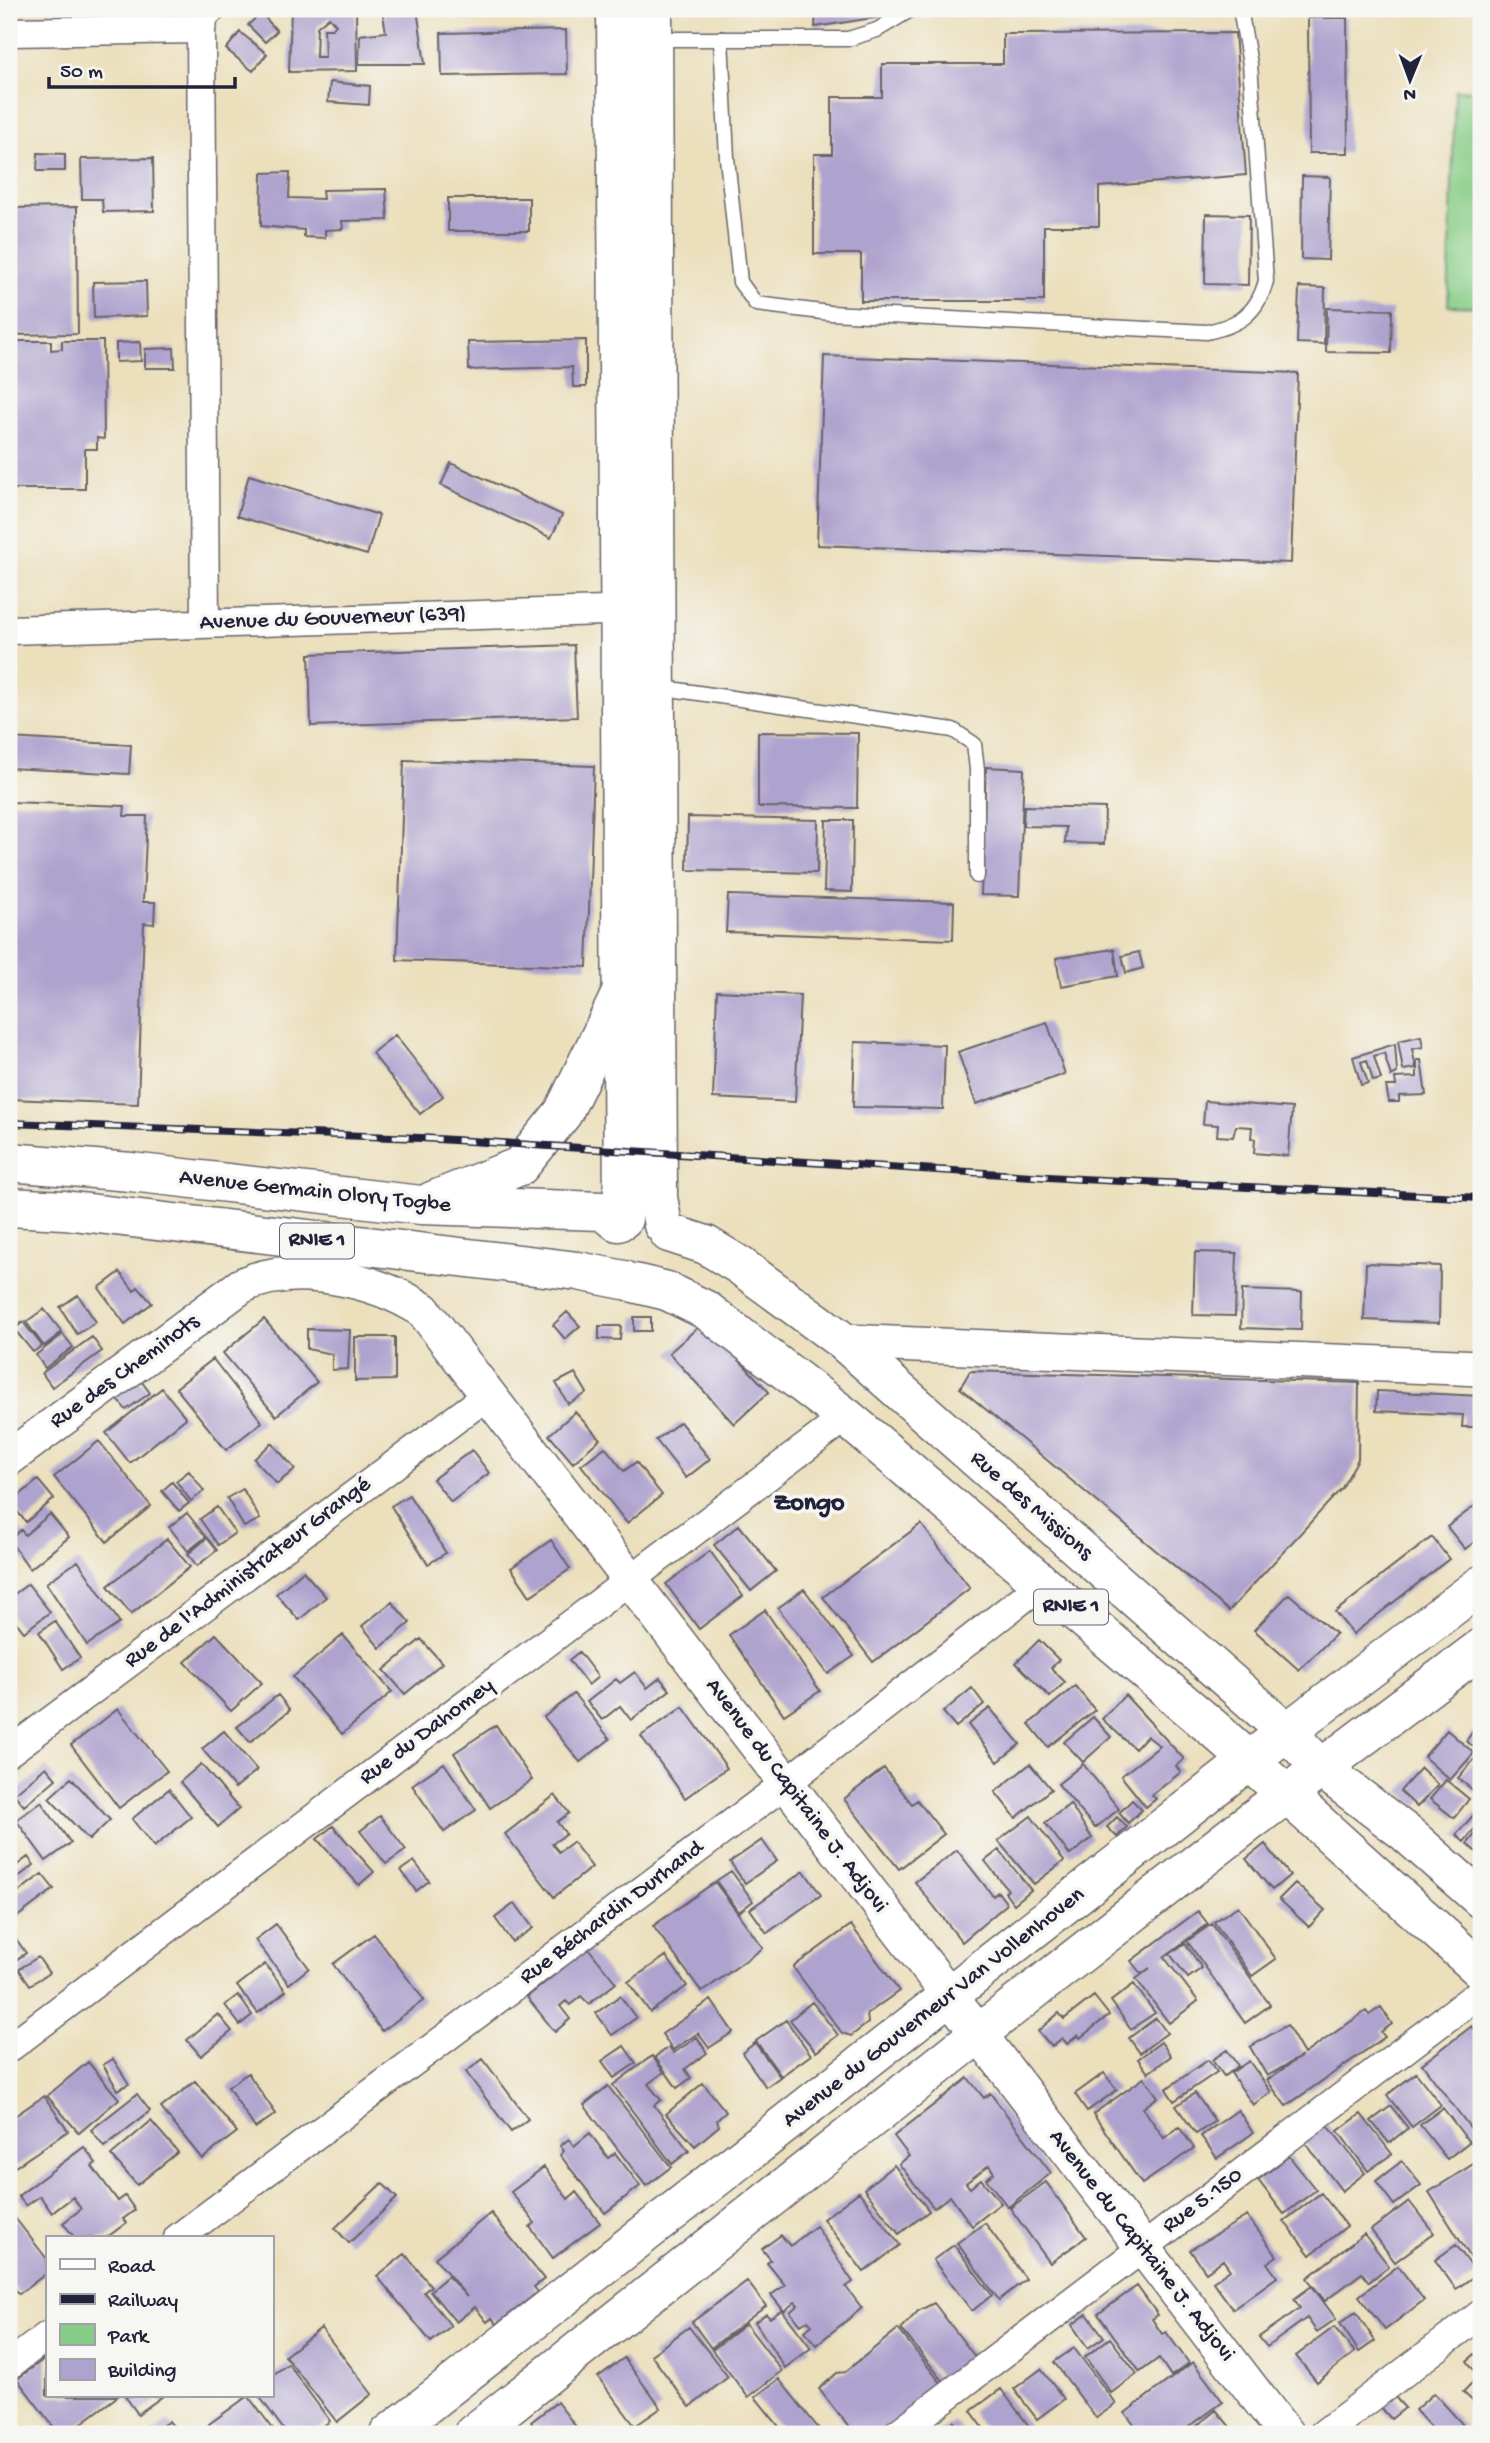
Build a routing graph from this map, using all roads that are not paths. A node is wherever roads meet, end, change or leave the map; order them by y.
1 (616, 9) edge
2 (912, 9) edge
3 (1240, 9) edge
4 (206, 15) edge
5 (653, 24) edge
6 (9, 32) edge
7 (721, 38) junction
8 (658, 609) junction
9 (620, 610) junction
10 (205, 623) junction
11 (9, 630) edge
12 (657, 687) junction
13 (977, 876) dead end
14 (624, 987) junction
15 (9, 1162) edge
16 (421, 1205) junction
17 (9, 1207) edge
18 (621, 1221) junction
19 (666, 1229) junction
20 (629, 1282) junction
21 (241, 1286) joint
22 (844, 1342) junction
23 (1481, 1368) edge
24 (488, 1395) junction
25 (846, 1417) junction
26 (9, 1458) edge
27 (629, 1579) junction
28 (1043, 1583) junction
29 (1481, 1585) edge
30 (1481, 1648) edge
31 (1287, 1732) junction
32 (9, 1752) edge
33 (1247, 1762) junction
34 (1322, 1769) junction
35 (786, 1783) junction
36 (1286, 1795) junction
37 (1406, 1833) junction
38 (1481, 1885) edge
39 (1481, 1899) edge
40 (1480, 1987) edge
41 (949, 1996) junction
42 (978, 2034) junction
43 (9, 2048) edge
44 (181, 2236) edge
45 (1142, 2247) junction
46 (1481, 2314) edge
47 (519, 2332) junction
48 (46, 2337) edge
49 (9, 2365) edge
50 (553, 2374) junction
51 (389, 2434) edge
52 (473, 2434) edge
53 (897, 2434) edge
54 (1286, 2434) edge
55 (1323, 2434) edge

1 - 9 main road
2 - 7 lane
3 - 7 lane
4 - 6 street
4 - 10 street
5 - 7 lane
5 - 8 main road
8 - 9 street, Avenue du Gouverneur (639)
8 - 12 main road
9 - 10 street, Avenue du Gouverneur (639)
9 - 14 main road
10 - 11 street, Avenue du Gouverneur (639)
12 - 13 lane
12 - 19 main road
14 - 16 main road
14 - 18 main road
15 - 16 main road, Avenue Germain Olory Togbe / RNIE 1
16 - 18 main road, Avenue Germain Olory Togbe / RNIE 1
17 - 20 main road, Avenue Germain Olory Togbe / RNIE 1
18 - 19 main road, RNIE 1
18 - 20 main road
19 - 20 main road
19 - 22 main road, Rue des Missions / RNIE 1
20 - 25 main road, RNIE 1
21 - 24 street, Avenue du Capitaine J. Adjovi
21 - 26 street, Rue des Cheminots
22 - 23 street
22 - 31 main road, Rue des Missions / RNIE 1
24 - 27 street, Avenue du Capitaine J. Adjovi
24 - 32 street, Rue de l'Administrateur Grangé
25 - 27 street, Rue du Dahomey
25 - 28 main road, RNIE 1
27 - 35 street, Avenue du Capitaine J. Adjovi
27 - 43 street, Rue du Dahomey
28 - 33 main road, RNIE 1
28 - 35 street, Rue Béchardin Durhand
29 - 31 main road, Avenue du Gouverneur Van Vollenhoven
30 - 34 main road, Avenue du Gouverneur Van Vollenhoven
31 - 33 main road, Avenue du Gouverneur Van Vollenhoven
31 - 34 main road, Rue des Missions / RNIE 1
33 - 36 main road, RNIE 1
33 - 41 main road, Avenue du Gouverneur Van Vollenhoven
34 - 36 main road, Avenue du Gouverneur Van Vollenhoven
34 - 37 main road, Rue des Missions / RNIE 1
35 - 41 street, Avenue du Capitaine J. Adjovi
35 - 44 street, Rue Béchardin Durhand
36 - 40 main road, RNIE 1
36 - 42 main road, Avenue du Gouverneur Van Vollenhoven
37 - 38 street, Rue des Missions
37 - 39 main road, Rue des Missions / RNIE 1
40 - 45 street, Rue 5.150
41 - 42 street, Avenue du Capitaine J. Adjovi
41 - 47 main road, Avenue du Gouverneur Van Vollenhoven
42 - 45 street, Avenue du Capitaine J. Adjovi
42 - 50 main road, Avenue du Gouverneur Van Vollenhoven
45 - 53 street, Rue 5.150
45 - 54 street, Avenue du Capitaine J. Adjovi
46 - 55 street
47 - 50 main road
47 - 51 main road, Avenue du Gouverneur Van Vollenhoven
48 - 49 street
50 - 52 main road, Avenue du Gouverneur Van Vollenhoven

